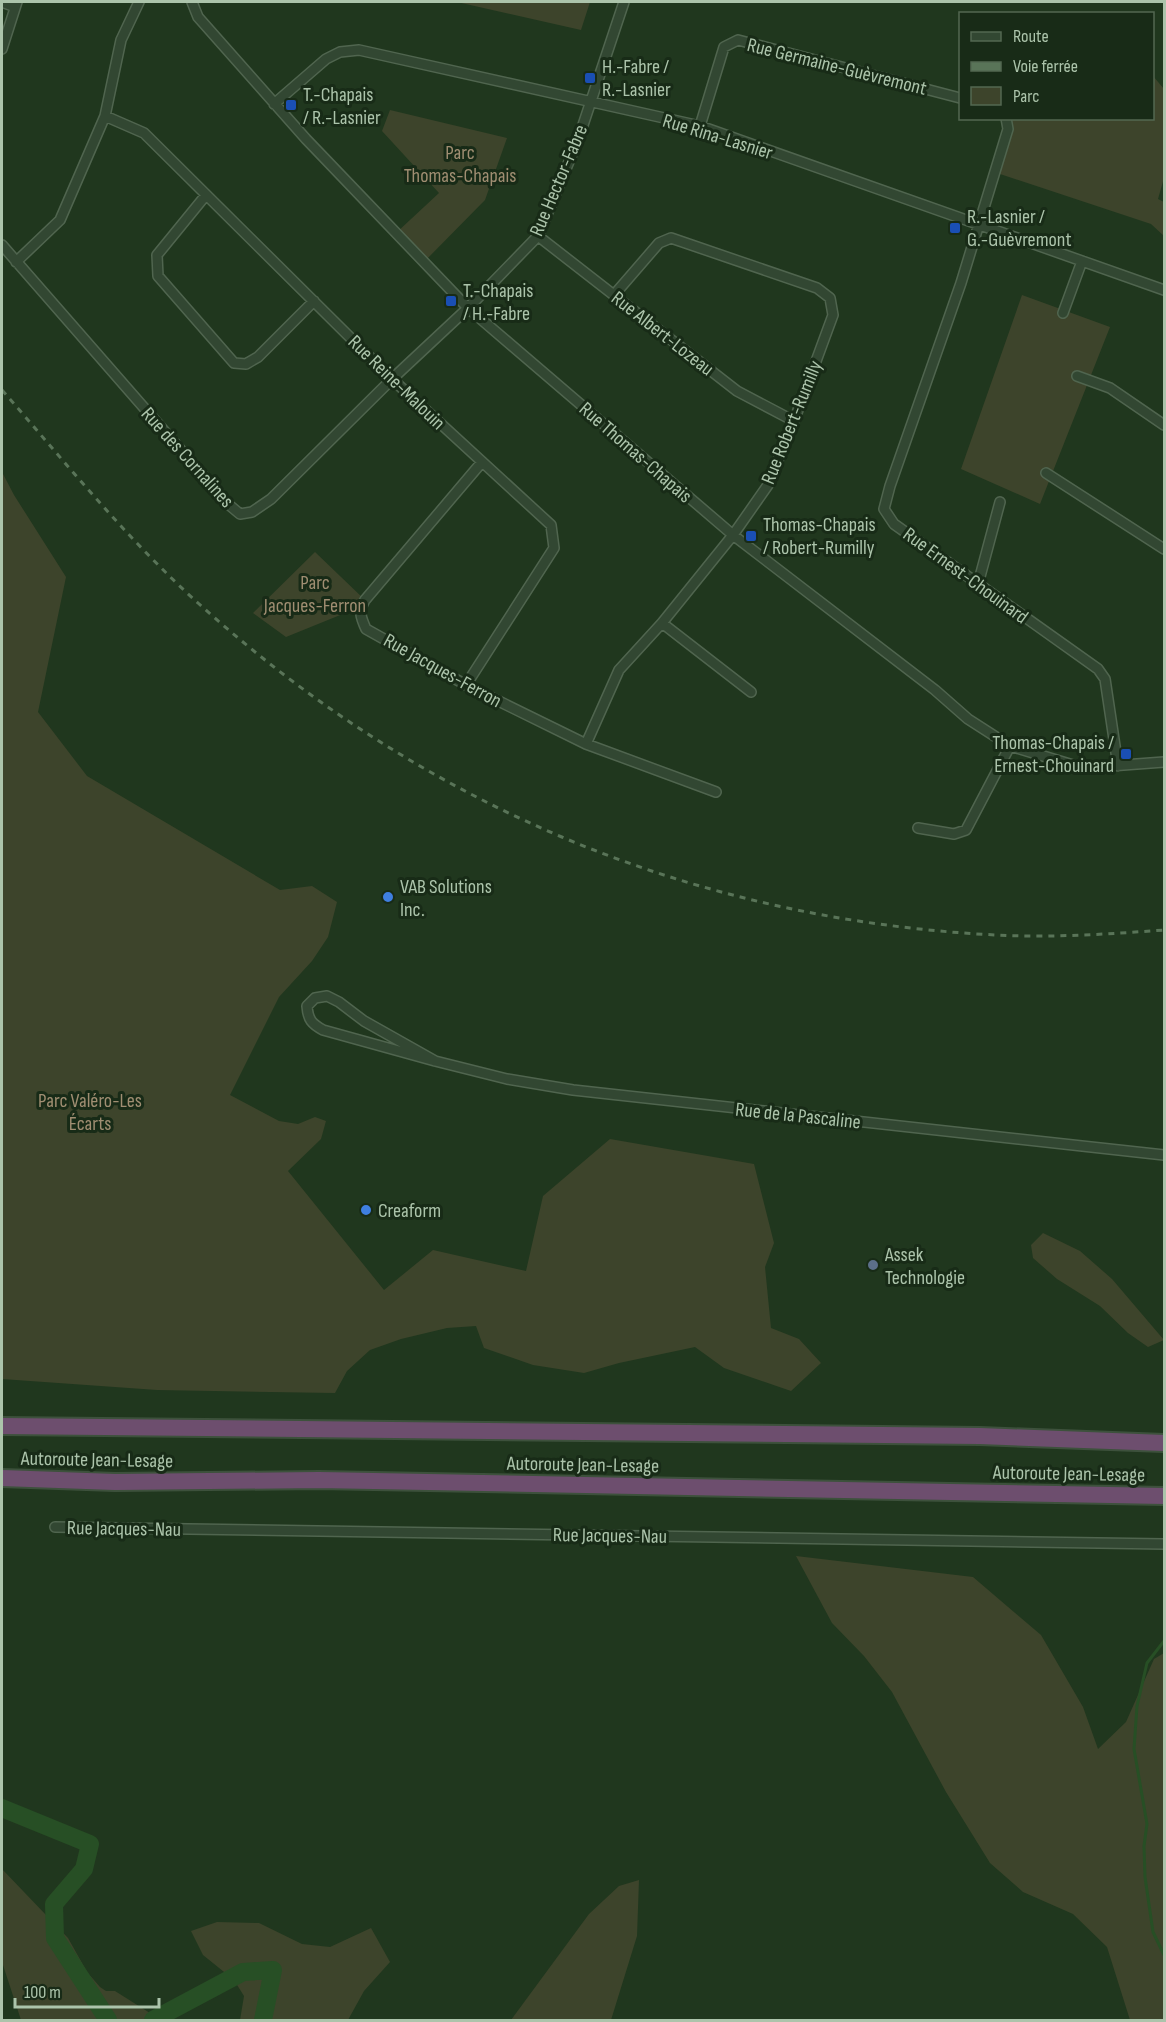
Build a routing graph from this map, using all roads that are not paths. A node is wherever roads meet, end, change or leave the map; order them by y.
1 (2, 2) edge
2 (140, 2) edge
3 (192, 2) edge
4 (624, 2) edge
5 (16, 4) edge
6 (2, 49) edge
7 (959, 98) edge
8 (591, 102) junction
9 (274, 104) junction
10 (105, 116) junction
11 (1006, 120) edge
12 (700, 126) junction
13 (206, 195) junction
14 (978, 224) junction
15 (538, 236) junction
16 (2, 245) edge
17 (1082, 261) junction
18 (16, 262) junction
19 (1164, 290) edge
20 (614, 295) junction
21 (314, 301) junction
22 (468, 308) junction
23 (1063, 313) dead end
24 (1077, 376) dead end
25 (392, 379) junction
26 (794, 421) junction
27 (1164, 425) edge
28 (482, 462) junction
29 (1046, 473) dead end
30 (1000, 502) dead end
31 (733, 535) junction
32 (1164, 549) edge
33 (978, 585) junction
34 (662, 624) junction
35 (466, 685) junction
36 (751, 692) dead end
37 (586, 744) junction
38 (1010, 746) junction
39 (1164, 762) edge
40 (1118, 766) junction
41 (716, 792) dead end
42 (918, 828) dead end
43 (435, 1061) junction
44 (1164, 1155) edge
45 (2, 1426) edge
46 (1164, 1443) edge
47 (2, 1478) edge
48 (1164, 1496) edge
49 (55, 1527) dead end
50 (1164, 1544) edge

1 - 5 street
2 - 10 street
3 - 9 street, Rue Thomas-Chapais
4 - 8 street, Rue Hector-Fabre
5 - 6 street
7 - 12 street, Rue Germaine-Guèvremont
8 - 9 street, Rue Rina-Lasnier
8 - 12 street, Rue Rina-Lasnier
8 - 15 street, Rue Hector-Fabre
9 - 22 street, Rue Thomas-Chapais
10 - 13 street, Rue Reine-Malouin
10 - 18 street
11 - 14 street
12 - 14 street, Rue Rina-Lasnier
13 - 21 street, Rue Reine-Malouin
13 - 21 street
14 - 17 street, Rue Rina-Lasnier
14 - 33 street, Rue Ernest-Chouinard
15 - 20 street, Rue Albert-Lozeau
15 - 22 street, Rue Hector-Fabre
16 - 18 street, Rue des Cornalines
17 - 19 street, Rue Rina-Lasnier
17 - 23 street
18 - 25 street, Rue des Cornalines
20 - 26 street, Rue Albert-Lozeau
20 - 26 street, Rue Robert-Rumilly
21 - 25 street, Rue Reine-Malouin
22 - 25 street, Rue Hector-Fabre
22 - 31 street, Rue Thomas-Chapais
24 - 27 street
25 - 28 street, Rue Reine-Malouin
26 - 31 street, Rue Robert-Rumilly
28 - 35 street, Rue Reine-Malouin
28 - 35 street, Rue Jacques-Ferron
29 - 32 street
30 - 33 street
31 - 34 street, Rue Robert-Rumilly
31 - 38 street, Rue Thomas-Chapais
33 - 40 street, Rue Ernest-Chouinard
34 - 36 street
34 - 37 street, Rue Robert-Rumilly
35 - 37 street, Rue Jacques-Ferron
37 - 41 street, Rue Jacques-Ferron
38 - 40 street, Rue Thomas-Chapais
38 - 42 street
39 - 40 street, Rue Thomas-Chapais
43 - 43 street, Rue de la Pascaline
43 - 44 street, Rue de la Pascaline
45 - 46 highway, Autoroute Jean-Lesage
47 - 48 highway, Autoroute Jean-Lesage
49 - 50 street, Rue Jacques-Nau

